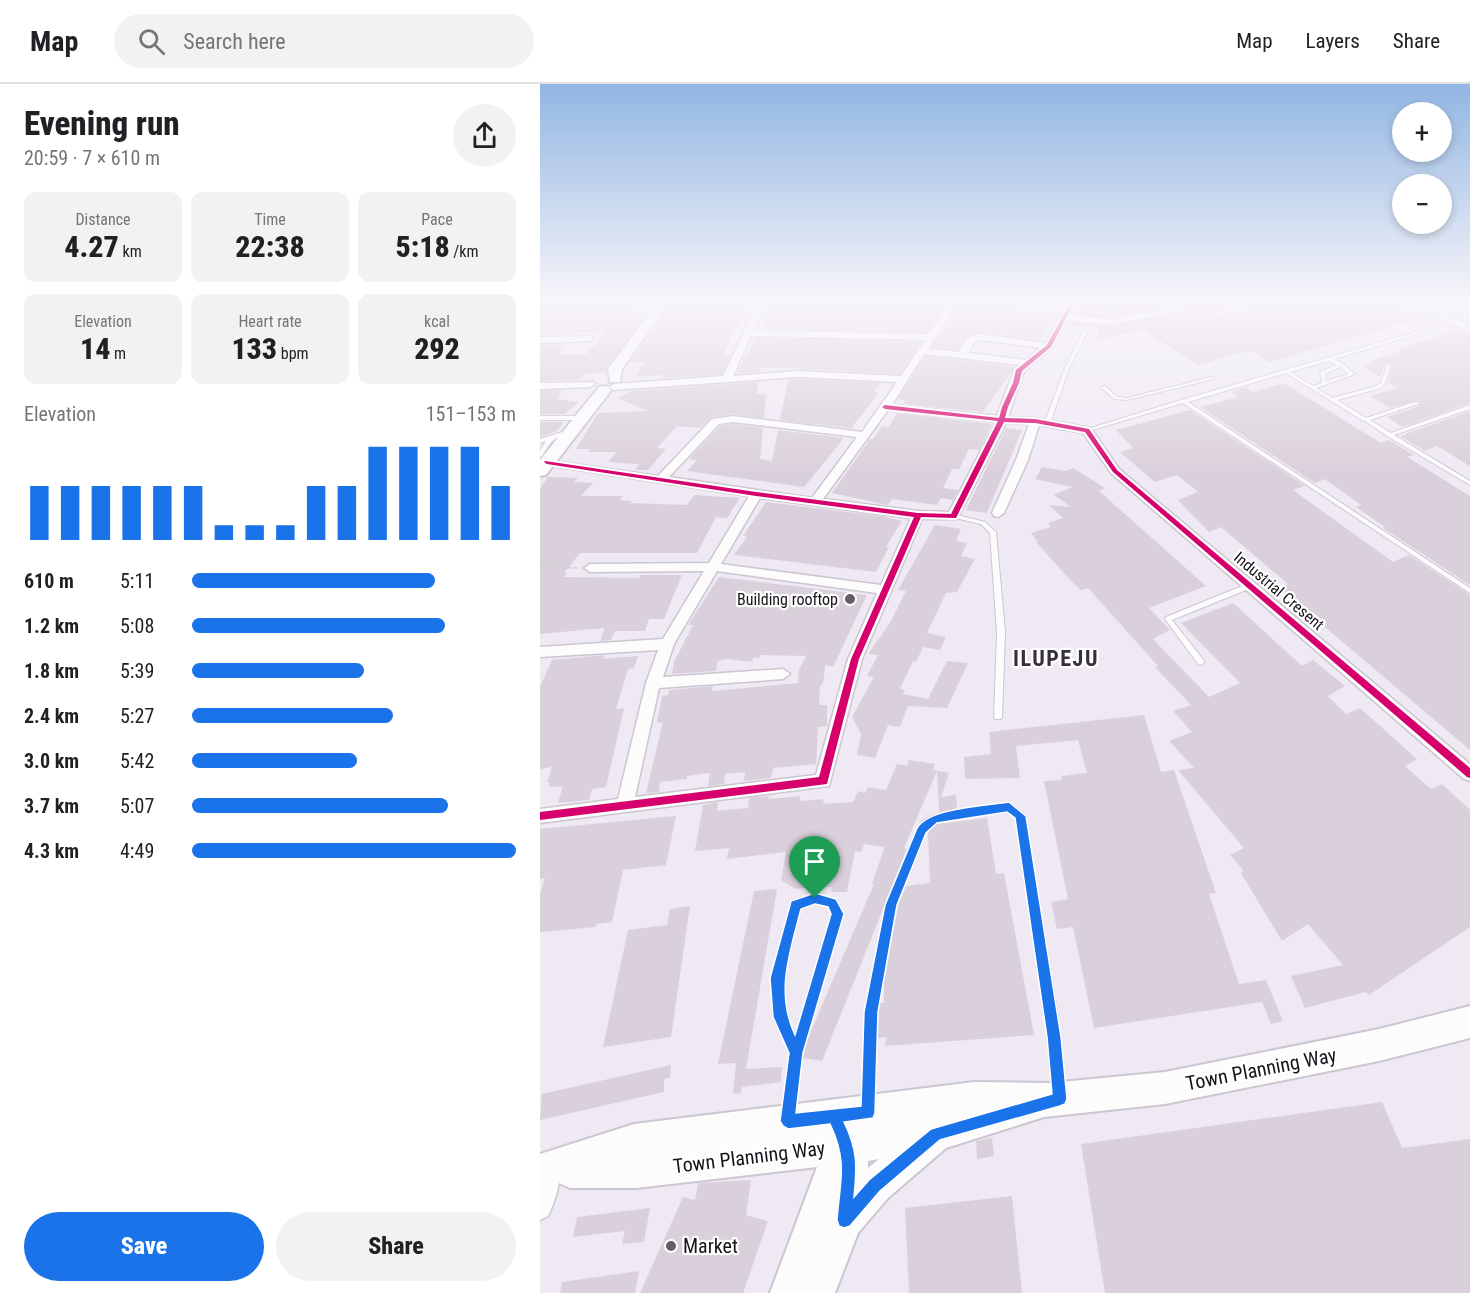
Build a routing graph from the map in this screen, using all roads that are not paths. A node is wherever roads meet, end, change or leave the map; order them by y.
1 (623, 359) edge
2 (736, 359) edge
3 (917, 359) edge
4 (994, 359) edge
5 (1032, 359) edge
6 (1072, 359) edge
7 (1329, 359) edge
8 (1330, 359) edge
9 (1028, 363) junction
10 (1389, 364) dead end
11 (1309, 365) junction
12 (1341, 365) junction
13 (1287, 372) junction
14 (1322, 373) junction
15 (727, 378) junction
16 (1212, 378) dead end
17 (903, 379) junction
18 (1324, 383) junction
19 (1190, 384) junction
20 (605, 385) junction
21 (540, 386) edge
22 (1103, 387) dead end
23 (1313, 387) junction
24 (1207, 395) junction
25 (1141, 397) junction
26 (1332, 400) junction
27 (1183, 401) junction
28 (1416, 403) dead end
29 (885, 407) junction
30 (1470, 407) edge
31 (1158, 408) junction
32 (581, 417) junction
33 (540, 418) edge
34 (1364, 420) junction
35 (1006, 421) junction
36 (1041, 422) junction
37 (1081, 428) junction
38 (569, 433) junction
39 (863, 435) junction
40 (1389, 435) junction
41 (550, 440) junction
42 (540, 441) edge
43 (543, 461) edge
44 (660, 480) junction
45 (1470, 483) edge
46 (756, 494) junction
47 (816, 501) junction
48 (998, 513) dead end
49 (918, 515) junction
50 (953, 516) junction
51 (714, 567) junction
52 (590, 568) road end
53 (1249, 586) junction
54 (884, 590) junction
55 (1470, 591) edge
56 (667, 644) junction
57 (540, 652) edge
58 (1201, 662) dead end
59 (783, 674) dead end
60 (652, 683) junction
61 (998, 717) dead end
62 (1470, 774) edge
63 (625, 806) junction
64 (540, 816) edge
65 (1470, 1022) edge
66 (796, 1053) junction
67 (1055, 1099) junction
68 (788, 1121) junction
69 (850, 1125) junction
70 (936, 1134) junction
71 (545, 1171) edge
72 (540, 1208) edge
73 (844, 1220) junction
74 (789, 1293) edge
75 (816, 1293) edge

1 - 20 main road
2 - 15 street
3 - 17 street
4 - 9 street
5 - 9 street
6 - 36 lane
7 - 11 lane
8 - 12 lane
9 - 35 street
10 - 26 lane
11 - 13 lane
11 - 14 lane
12 - 14 lane
12 - 18 lane
13 - 23 lane
13 - 24 lane
14 - 18 lane
15 - 17 street
15 - 20 street
16 - 19 lane
17 - 29 street
18 - 23 lane
19 - 24 lane
19 - 25 lane
20 - 21 street
20 - 32 main road
22 - 25 lane
23 - 26 lane
24 - 27 lane
25 - 31 lane
26 - 34 lane
27 - 31 lane
27 - 55 lane
28 - 34 lane
29 - 35 street
29 - 39 street
30 - 40 lane
31 - 37 lane
32 - 33 lane
32 - 38 main road
34 - 40 lane
35 - 36 street
35 - 50 street
36 - 37 street
36 - 48 street
37 - 53 street, Industrial Cresent
38 - 41 lane
38 - 43 main road
39 - 44 street
39 - 47 street
40 - 45 lane
41 - 42 lane
41 - 43 lane
43 - 44 street
44 - 46 street
46 - 47 street
46 - 51 street
47 - 49 street
49 - 50 street
49 - 54 street
50 - 61 lane
51 - 52 street
51 - 54 street
51 - 56 street
53 - 58 lane
53 - 62 street, Industrial Cresent
54 - 63 street
56 - 57 street
56 - 60 street
59 - 60 street
60 - 63 street
63 - 64 street
65 - 67 main road, Town Planning Way
66 - 66 lane
66 - 68 lane
67 - 69 main road, Town Planning Way
67 - 69 lane
67 - 70 main road, Town Planning Way
68 - 69 main road, Town Planning Way
68 - 71 main road, Town Planning Way
69 - 70 main road, Town Planning Way
69 - 71 main road, Town Planning Way
69 - 73 main road
69 - 74 main road
70 - 73 main road
71 - 72 street
73 - 75 main road

